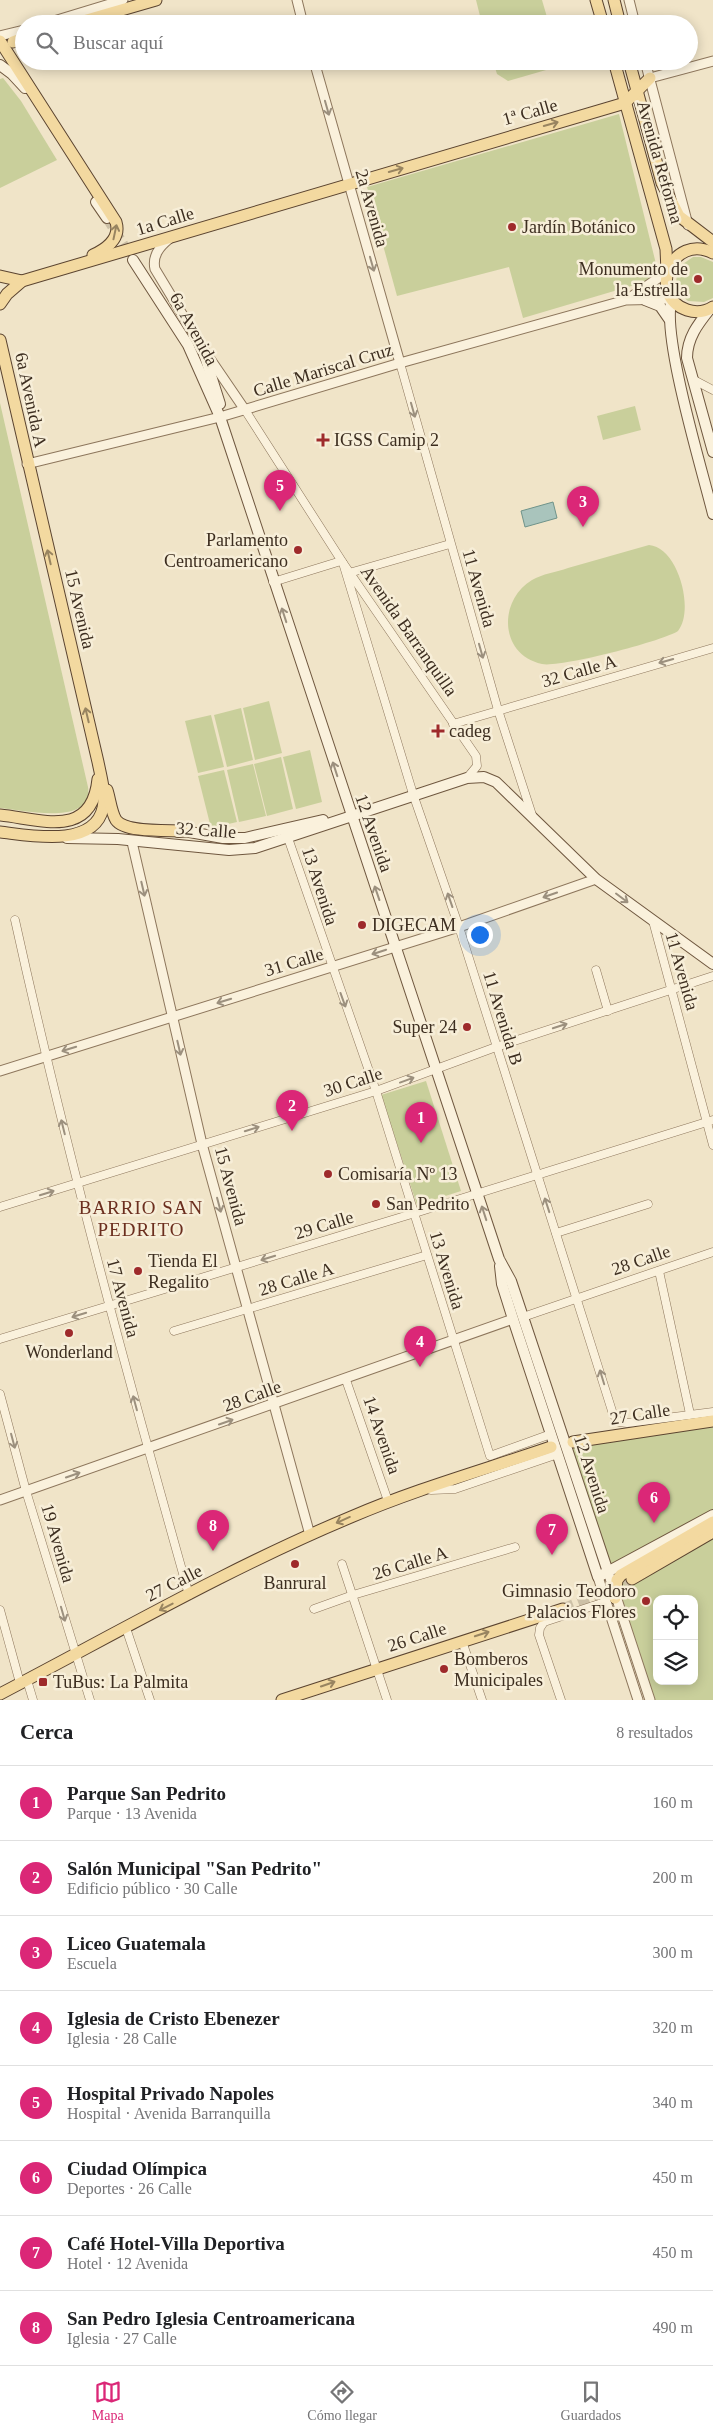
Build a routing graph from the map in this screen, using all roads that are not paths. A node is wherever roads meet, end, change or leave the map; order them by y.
1 (123, 0) edge
2 (156, 0) edge
3 (296, 0) edge
4 (596, 0) edge
5 (614, 0) edge
6 (629, 0) edge
7 (93, 4) edge
8 (66, 15) edge
9 (104, 15) edge
10 (300, 15) edge
11 (600, 15) edge
12 (618, 15) edge
13 (633, 15) edge
14 (15, 32) edge
15 (0, 36) edge
16 (0, 41) edge
17 (0, 48) edge
18 (713, 61) edge
19 (15, 64) edge
20 (698, 65) edge
21 (0, 66) edge
22 (19, 70) edge
23 (317, 70) edge
24 (616, 70) edge
25 (632, 70) edge
26 (648, 70) edge
27 (680, 70) edge
28 (650, 78) junction
29 (25, 88) junction
30 (637, 90) junction
31 (625, 103) junction
32 (64, 150) dead end
33 (70, 159) dead end
34 (349, 184) junction
35 (106, 218) tunnel mouth
36 (688, 225) junction
37 (171, 237) junction
38 (709, 240) edge
39 (713, 249) edge
40 (713, 253) edge
41 (133, 260) tunnel mouth
42 (80, 262) junction
43 (667, 272) junction
44 (0, 276) edge
45 (22, 281) junction
46 (672, 299) junction
47 (626, 300) junction
48 (645, 300) junction
49 (0, 304) edge
50 (712, 308) edge
51 (669, 320) junction
52 (0, 342) edge
53 (202, 347) junction
54 (400, 363) junction
55 (694, 380) junction
56 (713, 390) edge
57 (245, 410) junction
58 (220, 417) junction
59 (713, 452) edge
60 (27, 464) junction
61 (713, 514) edge
62 (450, 544) junction
63 (342, 562) junction
64 (349, 572) junction
65 (273, 582) junction
66 (713, 648) edge
67 (498, 710) junction
68 (454, 724) junction
69 (98, 762) junction
70 (467, 778) junction
71 (413, 794) junction
72 (0, 814) edge
73 (351, 815) junction
74 (533, 819) junction
75 (184, 831) junction
76 (0, 832) edge
77 (53, 838) junction
78 (288, 838) junction
79 (118, 839) junction
80 (132, 842) junction
81 (596, 879) junction
82 (15, 920) dead end
83 (653, 921) junction
84 (459, 926) junction
85 (395, 947) junction
86 (713, 964) edge
87 (331, 968) junction
88 (596, 970) dead end
89 (713, 976) edge
90 (672, 990) junction
91 (608, 1010) junction
92 (172, 1017) junction
93 (496, 1047) junction
94 (45, 1056) junction
95 (436, 1069) junction
96 (0, 1071) edge
97 (376, 1091) junction
98 (710, 1121) edge
99 (202, 1144) junction
100 (713, 1145) edge
101 (537, 1176) junction
102 (78, 1183) junction
103 (477, 1194) junction
104 (648, 1204) dead end
105 (0, 1207) edge
106 (415, 1213) junction
107 (556, 1233) junction
108 (713, 1252) edge
109 (427, 1255) junction
110 (235, 1267) junction
111 (659, 1271) junction
112 (578, 1299) junction
113 (109, 1306) junction
114 (246, 1309) junction
115 (518, 1318) junction
116 (174, 1331) dead end
117 (0, 1338) edge
118 (453, 1342) junction
119 (346, 1380) junction
120 (0, 1394) edge
121 (272, 1406) junction
122 (713, 1412) edge
123 (690, 1414) junction
124 (713, 1421) edge
125 (619, 1422) joint
126 (551, 1434) junction
127 (573, 1442) dead end
128 (148, 1450) junction
129 (555, 1451) junction
130 (26, 1491) junction
131 (0, 1500) edge
132 (388, 1501) junction
133 (713, 1515) edge
134 (713, 1522) edge
135 (713, 1532) edge
136 (310, 1535) junction
137 (515, 1547) dead end
138 (342, 1564) dead end
139 (603, 1574) junction
140 (632, 1579) tunnel mouth
141 (189, 1595) junction
142 (353, 1595) junction
143 (610, 1600) junction
144 (314, 1609) dead end
145 (563, 1609) tunnel mouth
146 (0, 1610) edge
147 (126, 1628) junction
148 (462, 1641) junction
149 (75, 1655) junction
150 (376, 1668) junction
151 (23, 1682) junction
152 (0, 1694) edge
153 (33, 1700) edge
154 (90, 1700) edge
155 (150, 1700) edge
156 (282, 1700) edge
157 (387, 1700) edge
158 (482, 1700) edge
159 (561, 1700) edge
160 (638, 1700) edge
161 (650, 1700) edge

1 - 7 street
2 - 9 main road
3 - 10 street
4 - 11 main road
5 - 12 main road
6 - 13 street
7 - 8 street
14 - 15 street
19 -> 16 main road
17 - 29 main road
18 - 20 street
21 - 29 main road
42 -> 22 main road
23 -> 34 street, 2a Avenida
24 - 31 main road, Avenida Reforma
25 - 30 main road, Avenida Reforma
26 - 28 street
27 - 28 street
28 - 30 main road
28 - 36 street
29 - 32 main road
30 - 31 main road
30 - 36 main road, Avenida Reforma
34 -> 31 main road, 1ª Calle
31 - 43 main road, Avenida Reforma
33 - 35 main road
34 - 37 main road, 1a Calle
34 -> 54 street, 2a Avenida
36 - 38 main road, Avenida Reforma
37 - 42 main road, 1a Calle
37 - 53 street, Avenida Barranquilla
38 - 39 main road, Avenida Reforma
40 - 43 main road
41 - 58 main road, 6a Avenida
42 - 45 main road, 1a Calle
43 - 46 main road, Avenida Reforma
43 - 47 street, Calle Mariscal Cruz
44 - 45 main road
45 - 49 main road, 1a Calle
46 - 48 street, Calle Mariscal Cruz
46 - 50 main road
46 - 51 main road
47 - 48 street, Calle Mariscal Cruz
47 - 54 street, Calle Mariscal Cruz
48 - 51 main road
50 - 55 main road
51 - 61 main road
52 - 60 main road, 6a Avenida A
53 - 57 street, Avenida Barranquilla
53 - 58 main road
54 - 57 street, Calle Mariscal Cruz
54 -> 62 street, 11 Avenida
55 - 56 street
55 - 59 main road
57 - 58 street, Calle Mariscal Cruz
57 - 63 street, Avenida Barranquilla
58 - 60 street, Calle Mariscal Cruz
58 - 65 main road, 12 Avenida
69 -> 60 main road, 15 Avenida
62 - 64 street
62 -> 67 street, 11 Avenida
63 - 64 street, Avenida Barranquilla
63 - 65 street
63 - 71 street, 11 Avenida B
64 - 68 street, Avenida Barranquilla
73 -> 65 main road, 12 Avenida
66 -> 67 street, 32 Calle A
67 - 68 street, 32 Calle A
67 - 74 street, 11 Avenida
68 - 70 street, Avenida Barranquilla
69 - 72 main road
69 - 75 main road
69 - 77 main road, 32 Calle
70 - 71 main road, 32 Calle
70 - 74 main road
71 - 73 main road, 32 Calle
84 -> 71 street, 11 Avenida B
73 - 75 main road, 32 Calle
73 - 78 main road, 32 Calle
85 -> 73 main road, 12 Avenida
74 - 81 main road
75 - 79 main road, 32 Calle
76 - 77 main road, 32 Calle
77 - 79 main road, 32 Calle
78 - 80 main road, 32 Calle
78 - 87 street, 13 Avenida
79 - 80 main road, 32 Calle
80 -> 92 street, 15 Avenida
81 -> 83 main road
81 -> 84 street, 31 Calle
82 - 94 street, 17 Avenida
83 - 86 main road
83 - 90 street, 11 Avenida
84 - 85 street, 31 Calle
84 - 93 street, 11 Avenida B
85 -> 87 street, 31 Calle
85 - 95 main road, 12 Avenida
87 -> 92 street, 31 Calle
87 -> 97 street, 13 Avenida
88 - 91 street
89 - 90 street, 30 Calle
90 - 91 street, 30 Calle
90 - 98 street, 11 Avenida
93 -> 91 street, 30 Calle
92 -> 94 street, 31 Calle
92 -> 99 street, 15 Avenida
93 - 95 street, 30 Calle
93 - 101 street, 11 Avenida B
94 - 96 street, 31 Calle
102 -> 94 street, 17 Avenida
97 -> 95 street, 30 Calle
95 - 103 main road, 12 Avenida
99 -> 97 street, 30 Calle
97 - 106 street, 13 Avenida
98 - 100 street, 11 Avenida
98 - 101 street, 29 Calle
99 - 102 street, 30 Calle
99 -> 110 street, 15 Avenida
101 - 103 street, 29 Calle
107 -> 101 street, 11 Avenida B
105 -> 102 street, 30 Calle
102 - 113 street, 17 Avenida
103 - 106 street, 29 Calle
115 -> 103 main road, 12 Avenida
104 - 107 street
106 - 109 street, 13 Avenida
106 -> 110 street, 29 Calle
107 - 112 street, 11 Avenida B
108 - 111 street, 28 Calle
109 - 114 street, 28 Calle A
109 - 118 street, 13 Avenida
110 - 113 street, 29 Calle
110 - 114 street, 15 Avenida
111 - 112 street, 28 Calle
111 - 123 street
112 - 115 street, 28 Calle
125 -> 112 street, 11 Avenida B
113 -> 117 street, 29 Calle
128 -> 113 street, 17 Avenida
114 - 116 street, 28 Calle A
114 - 121 street, 15 Avenida
115 - 118 street, 28 Calle
115 - 126 main road, 12 Avenida
115 - 139 main road, 12 Avenida
118 - 119 street, 28 Calle
118 - 126 street, 13 Avenida
119 - 121 street, 28 Calle
119 - 132 street, 14 Avenida
120 -> 130 street, 19 Avenida
128 -> 121 street, 28 Calle
121 - 136 street, 15 Avenida
122 - 123 street, 27 Calle
123 - 125 street, 27 Calle
124 - 127 main road, 27 Calle
126 - 129 main road, 12 Avenida
130 -> 128 street, 28 Calle
128 - 141 street, 17 Avenida
129 - 132 main road, 27 Calle
129 - 139 main road, 12 Avenida
130 - 131 street, 28 Calle
130 -> 149 street, 19 Avenida
132 -> 136 main road, 27 Calle
133 - 139 main road
134 - 143 main road
135 - 140 main road
136 - 141 main road, 27 Calle
137 - 142 street, 26 Calle A
138 - 142 street
139 - 143 street, 12 Avenida
141 -> 147 main road, 27 Calle
142 - 144 street, 26 Calle A
142 - 150 street
143 - 159 street
143 - 160 street, 12 Avenida
143 - 161 street, 12 Avenida
148 -> 145 main road, 26 Calle
146 - 151 street
147 - 149 main road, 27 Calle
147 - 155 street
148 - 150 main road, 26 Calle
148 - 158 street
149 - 151 main road, 27 Calle
149 - 154 street, 19 Avenida
156 -> 150 main road, 26 Calle
150 - 157 street
151 - 152 main road, 27 Calle
151 - 153 street

